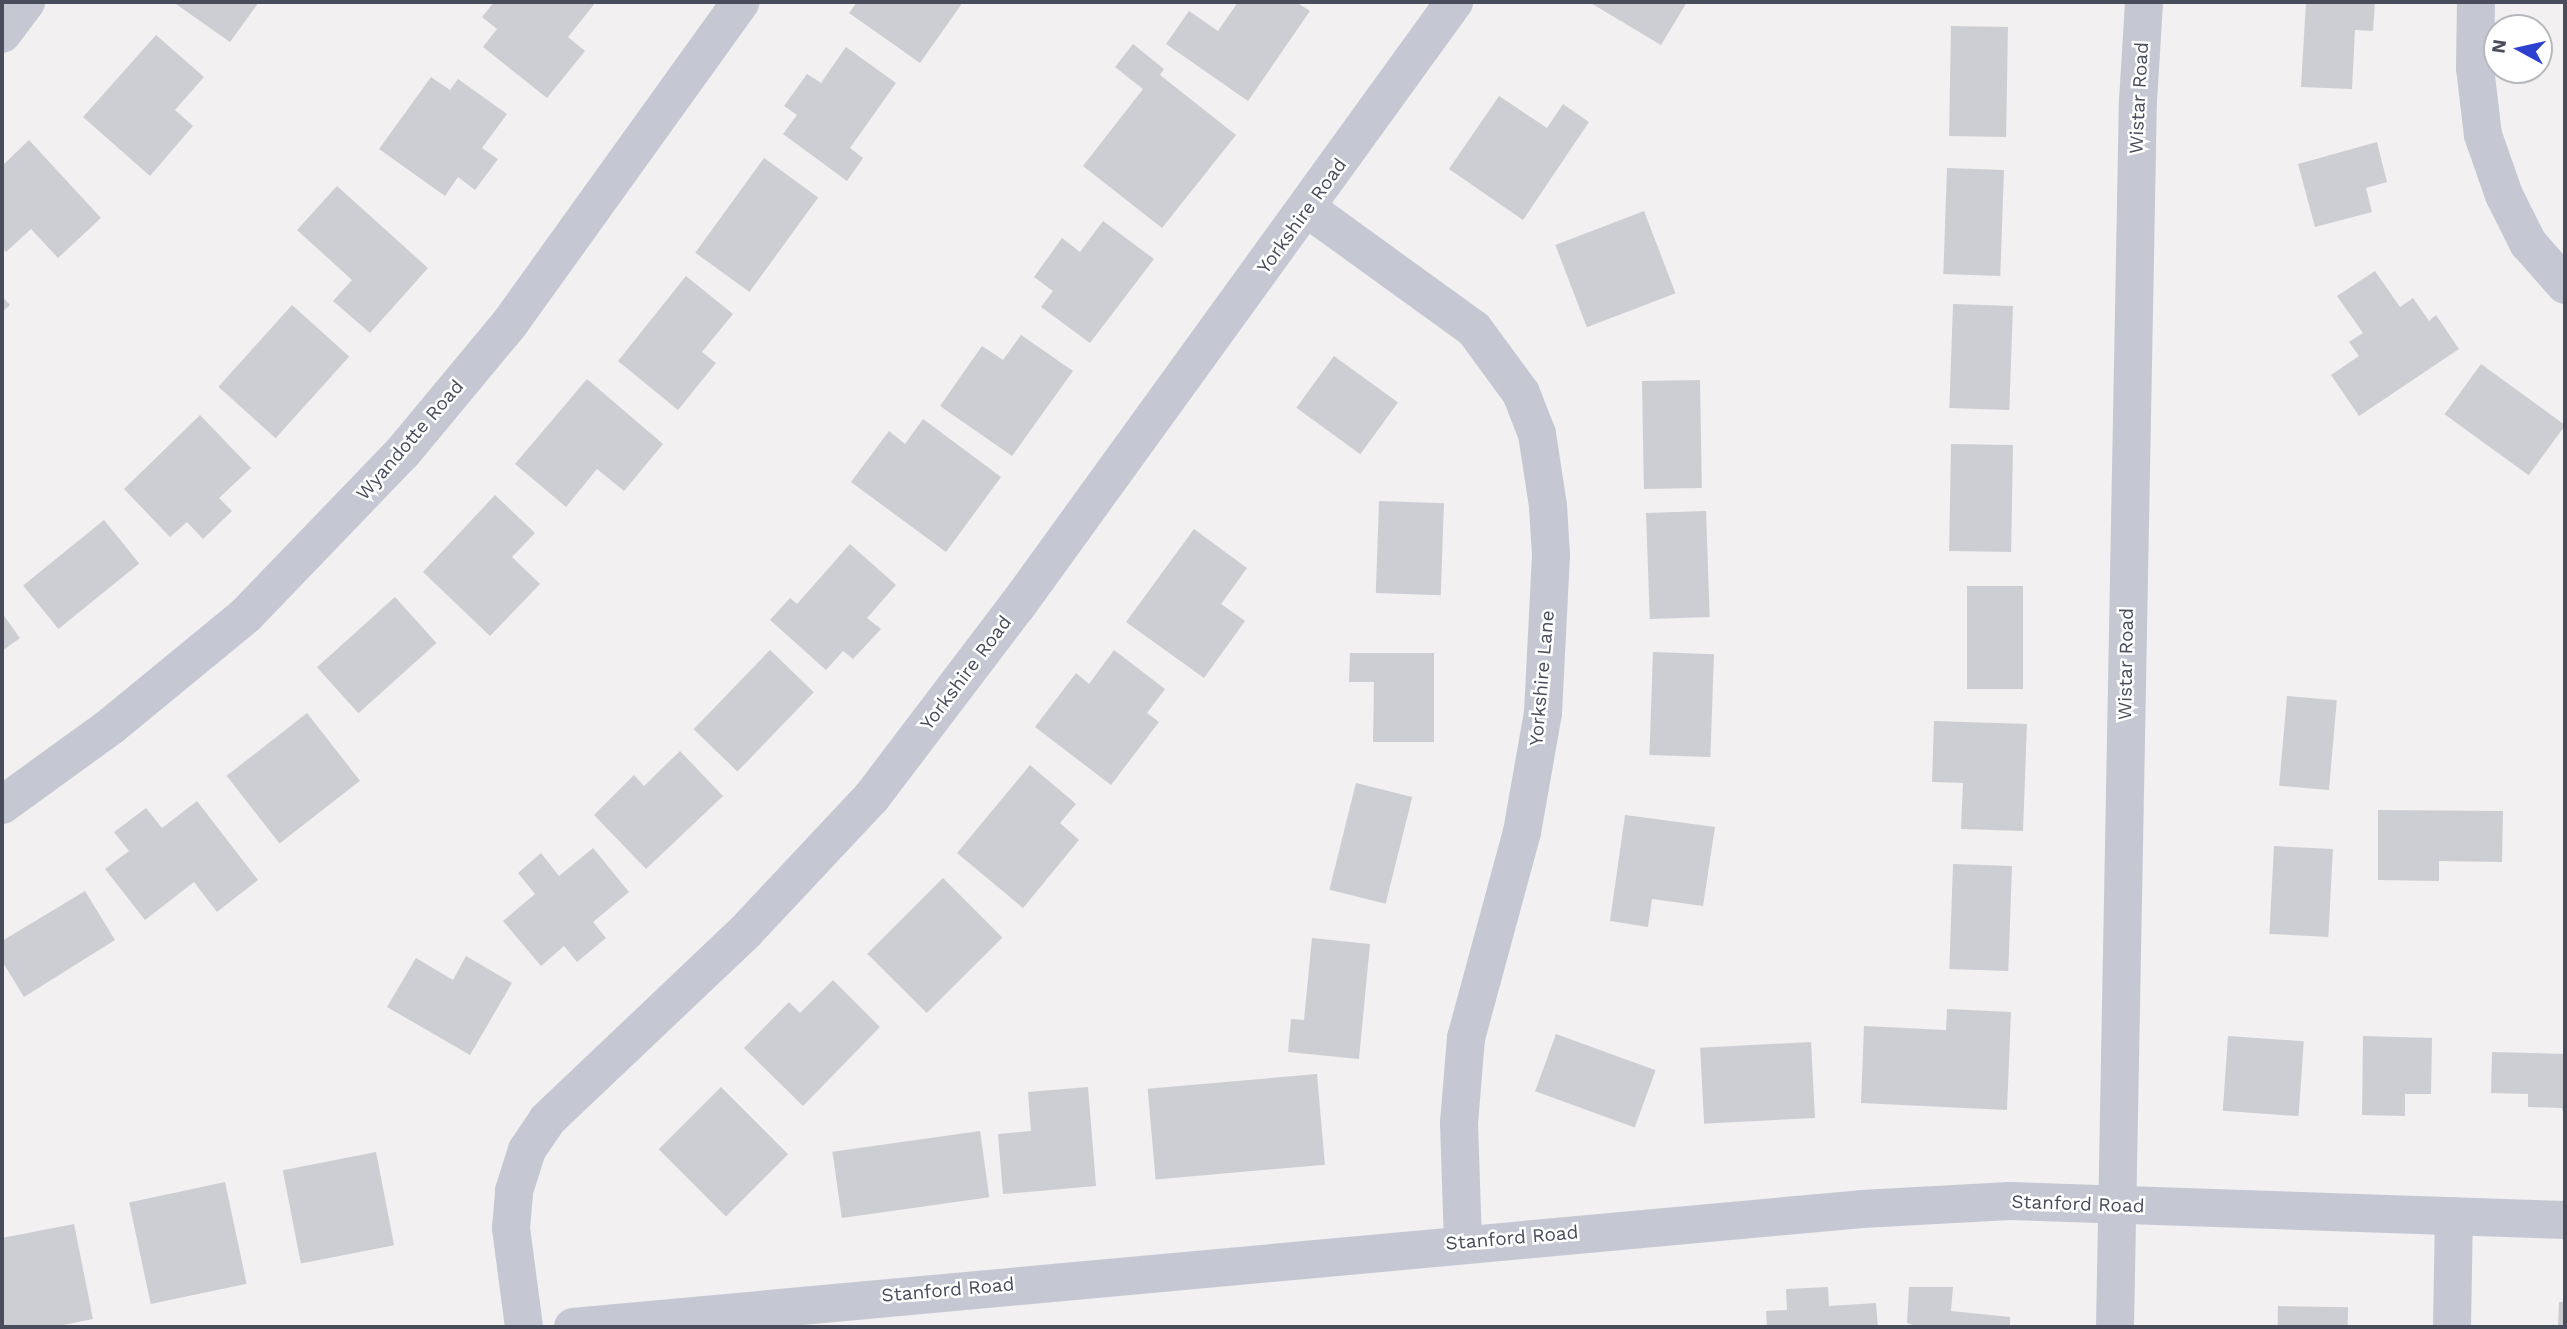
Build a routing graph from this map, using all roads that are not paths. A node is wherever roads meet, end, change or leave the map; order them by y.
1 (26, 2) edge
2 (741, 2) edge
3 (1454, 2) edge
4 (2144, 2) edge
5 (2476, 2) edge
6 (2, 34) edge
7 (1308, 209) junction
8 (2565, 285) edge
9 (2, 806) edge
10 (2117, 1206) junction
11 (2454, 1216) junction
12 (2565, 1220) edge
13 (1463, 1242) junction
14 (524, 1327) edge
15 (573, 1327) edge
16 (2115, 1327) edge
17 (2452, 1327) edge

1 - 6 street
2 - 9 street, Wyandotte Road
3 - 7 street, Yorkshire Road
4 - 10 street, Wistar Road
5 - 8 street
7 - 13 street, Yorkshire Lane
7 - 14 street, Yorkshire Road
10 - 11 street, Stanford Road
10 - 13 street, Stanford Road
10 - 16 street, Wistar Road
11 - 12 street, Stanford Road
11 - 17 street
13 - 15 street, Stanford Road

